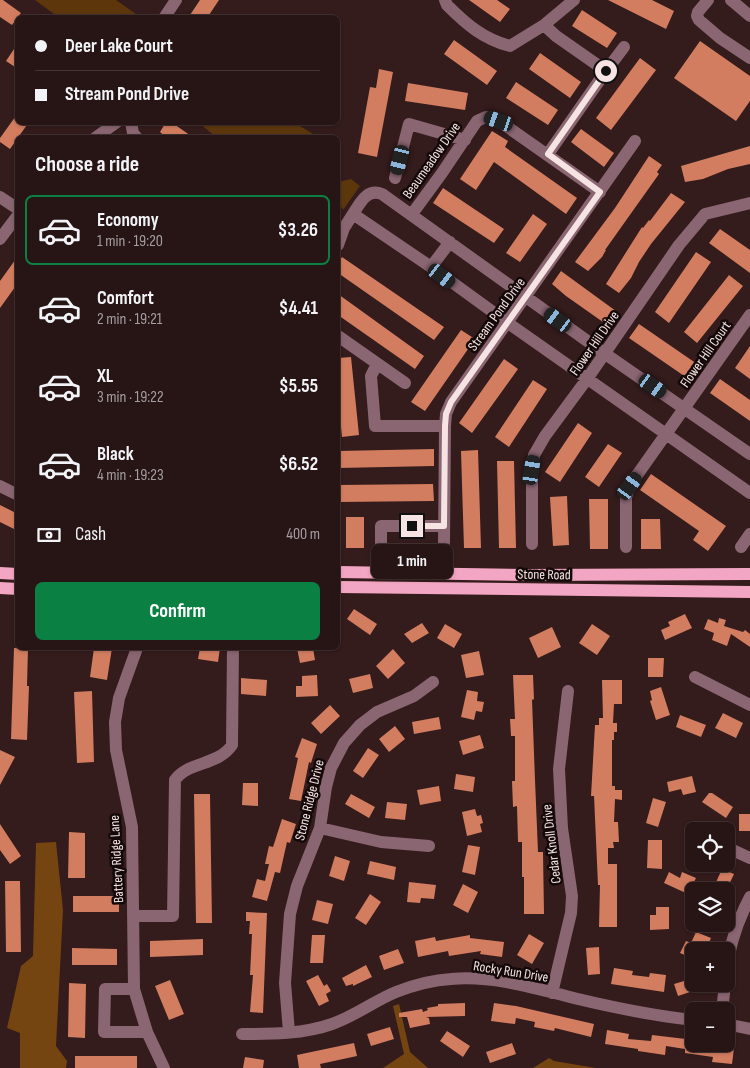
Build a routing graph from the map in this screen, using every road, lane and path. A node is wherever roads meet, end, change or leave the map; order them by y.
1 (176, 0) edge
2 (445, 0) edge
3 (574, 0) edge
4 (708, 0) edge
5 (731, 0) edge
6 (166, 15) edge
7 (750, 16) edge
8 (544, 25) junction
9 (624, 47) dead end
10 (748, 54) edge
11 (606, 71) junction
12 (113, 125) edge
13 (99, 135) edge
14 (465, 140) junction
15 (635, 141) dead end
16 (548, 154) junction
17 (395, 178) dead end
18 (600, 192) junction
19 (0, 196) edge
20 (750, 203) edge
21 (15, 207) edge
22 (353, 214) junction
23 (412, 214) junction
24 (15, 219) edge
25 (0, 239) edge
26 (340, 239) edge
27 (450, 242) junction
28 (431, 267) junction
29 (526, 297) junction
30 (750, 315) edge
31 (508, 323) junction
32 (340, 337) edge
33 (604, 353) junction
34 (377, 364) junction
35 (587, 379) junction
36 (405, 383) dead end
37 (685, 408) junction
38 (445, 426) junction
39 (666, 434) junction
40 (750, 454) edge
41 (0, 486) edge
42 (750, 492) edge
43 (15, 493) edge
44 (444, 526) junction
45 (750, 534) edge
46 (444, 543) dead end
47 (381, 544) dead end
48 (532, 544) dead end
49 (626, 547) dead end
50 (741, 547) dead end
51 (340, 572) edge
52 (0, 573) edge
53 (15, 574) edge
54 (750, 574) edge
55 (340, 587) edge
56 (0, 588) edge
57 (15, 589) edge
58 (750, 592) edge
59 (136, 650) edge
60 (233, 650) edge
61 (695, 677) dead end
62 (433, 682) dead end
63 (568, 691) dead end
64 (750, 705) edge
65 (320, 828) junction
66 (429, 846) dead end
67 (735, 851) edge
68 (750, 858) edge
69 (748, 906) edge
70 (134, 916) junction
71 (732, 942) edge
72 (134, 989) junction
73 (552, 992) junction
74 (685, 1019) edge
75 (735, 1026) edge
76 (750, 1029) edge
77 (147, 1032) junction
78 (289, 1032) junction
79 (242, 1034) dead end
80 (164, 1068) edge

1 - 6 street
2 - 8 street
3 - 8 street
4 - 10 street
5 - 7 street
8 - 11 street
9 - 11 street
11 - 16 street
12 - 13 street
14 - 16 street, Beaumeadow Drive
14 - 17 street
14 - 23 street, Beaumeadow Drive
15 - 18 street, Stream Pond Drive
16 - 18 street, Beaumeadow Drive
18 - 29 street, Stream Pond Drive
19 - 21 street
20 - 33 street, Flower Hill Drive
22 - 23 street
22 - 26 street
22 - 28 street
23 - 27 street
24 - 25 street
27 - 28 street
27 - 29 street
28 - 31 street
29 - 31 street, Stream Pond Drive
29 - 33 street
30 - 37 street, Flower Hill Court
31 - 35 street
31 - 38 street, Stream Pond Drive
32 - 34 street
33 - 35 street, Flower Hill Drive
33 - 37 street
34 - 36 street
34 - 38 street
35 - 39 street
35 - 48 street, Flower Hill Drive
37 - 39 street, Flower Hill Court
37 - 40 street
38 - 44 street, Stream Pond Drive
39 - 42 street
39 - 49 street, Flower Hill Court
41 - 43 street
44 - 46 street, Stream Pond Drive
44 - 47 street
45 - 50 street
51 - 54 main road, Stone Road
52 - 53 main road
55 - 58 main road, Stone Road
56 - 57 main road
59 - 70 street, Battery Ridge Lane
60 - 70 street
61 - 64 street
62 - 65 street, Stone Ridge Drive
63 - 73 street, Cedar Knoll Drive
65 - 66 street
65 - 78 street, Stone Ridge Drive
67 - 68 street
69 - 71 street
70 - 72 street, Battery Ridge Lane
72 - 77 street, Battery Ridge Lane
72 - 77 street
73 - 74 street, Rocky Run Drive
73 - 78 street, Rocky Run Drive
75 - 76 street
77 - 80 street, Battery Ridge Lane
78 - 79 street, Rocky Run Drive

